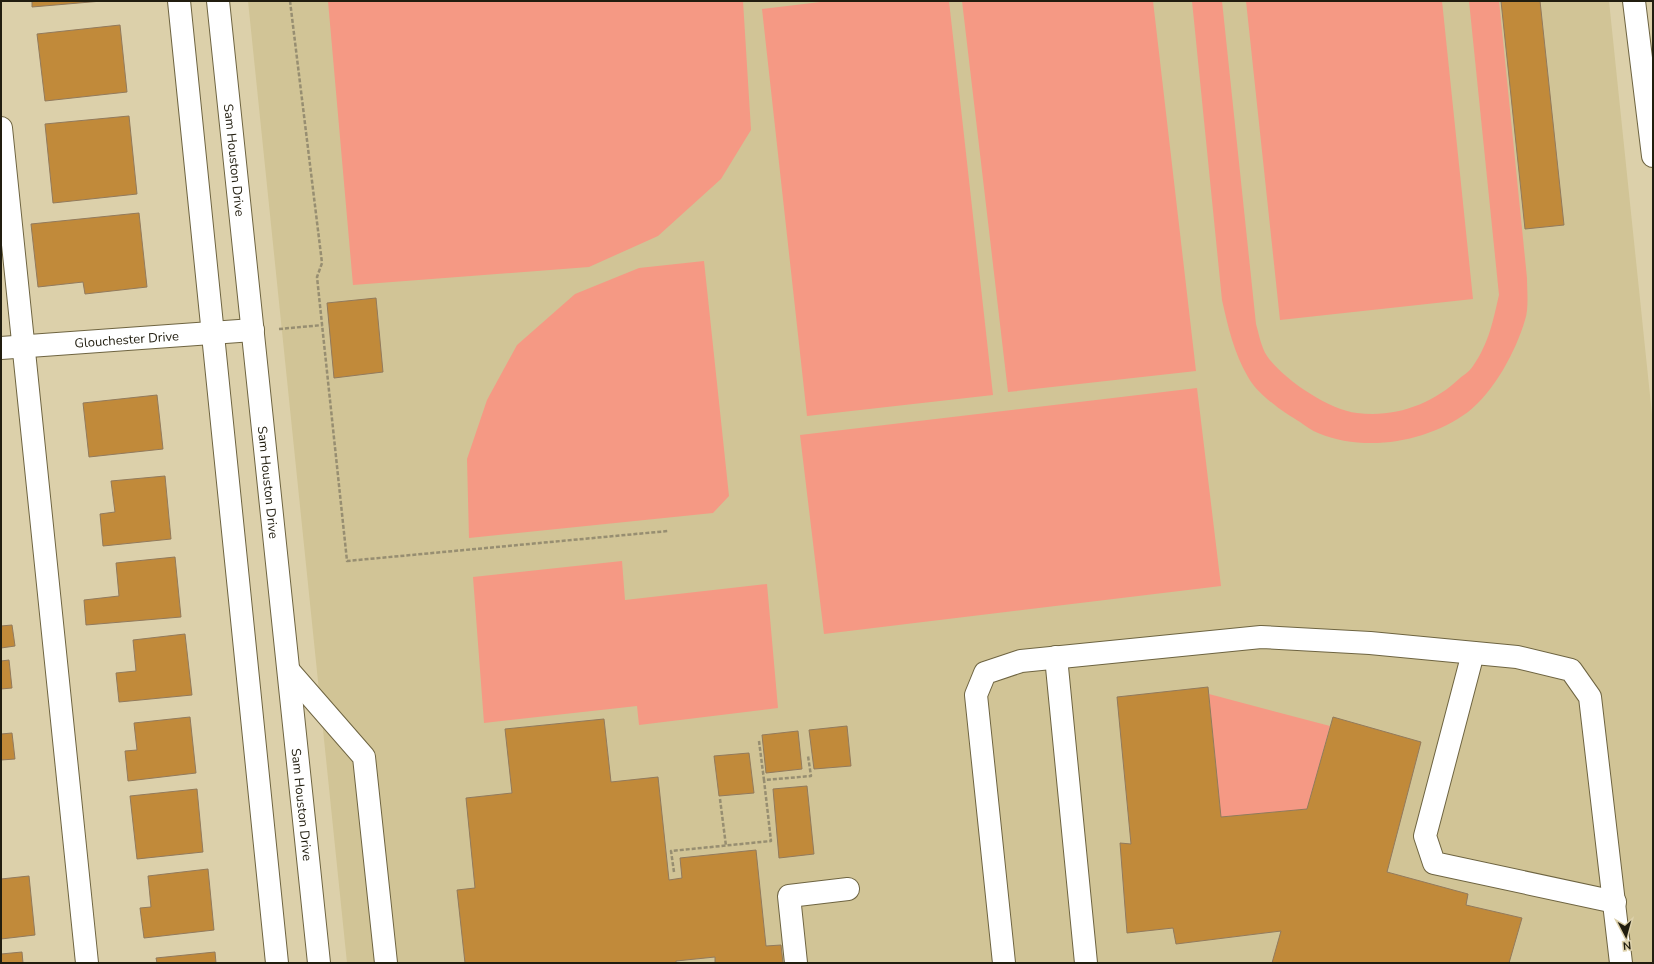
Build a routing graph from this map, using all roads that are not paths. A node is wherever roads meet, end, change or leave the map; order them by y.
1 (179, 1) edge
2 (218, 1) edge
3 (1634, 1) edge
4 (1, 128) edge
5 (1653, 156) edge
6 (253, 330) junction
7 (212, 332) junction
8 (22, 346) junction
9 (1, 348) edge
10 (1473, 653) junction
11 (1056, 657) junction
12 (288, 671) junction
13 (848, 889) dead end
14 (1615, 902) junction
15 (87, 963) edge
16 (277, 963) edge
17 (319, 963) edge
18 (386, 963) edge
19 (796, 963) edge
20 (1004, 963) edge
21 (1086, 963) edge
22 (1621, 963) edge

1 - 7 street
2 - 6 street, Sam Houston Drive
3 - 5 street
4 - 8 street
6 - 7 street, Glouchester Drive
6 - 12 street, Sam Houston Drive
7 - 8 street, Glouchester Drive
7 - 16 street
8 - 9 street, Glouchester Drive
8 - 15 street
10 - 11 street
10 - 14 street
10 - 14 street
11 - 20 street
11 - 21 street
12 - 17 street, Sam Houston Drive
12 - 18 street
13 - 19 street
14 - 22 street

